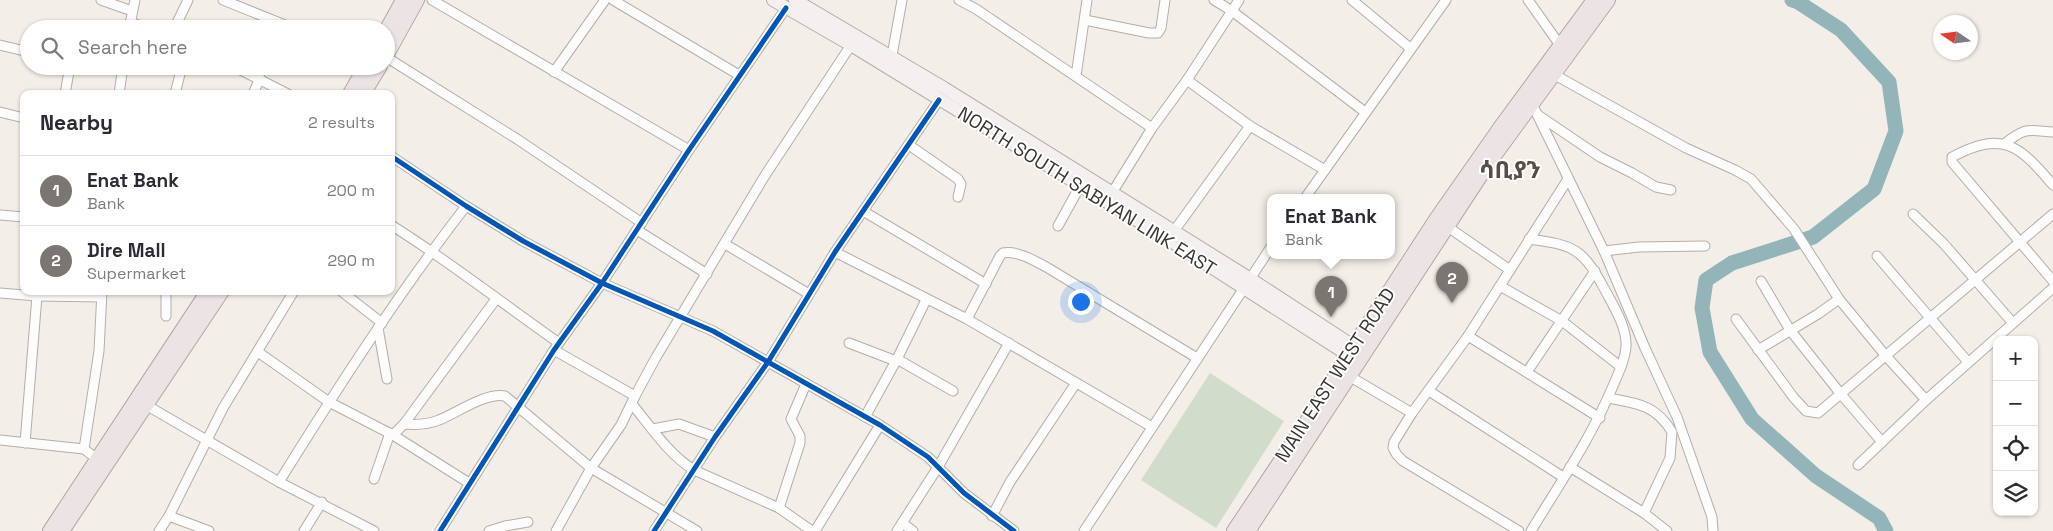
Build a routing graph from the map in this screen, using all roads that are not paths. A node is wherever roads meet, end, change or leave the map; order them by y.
1 (101, 0) edge
2 (135, 0) edge
3 (188, 0) edge
4 (224, 0) edge
5 (403, 0) edge
6 (417, 0) edge
7 (432, 0) edge
8 (605, 0) edge
9 (613, 0) edge
10 (773, 0) edge
11 (902, 0) edge
12 (959, 0) edge
13 (1087, 0) edge
14 (1166, 0) edge
15 (1214, 0) edge
16 (1239, 0) edge
17 (1352, 0) edge
18 (1446, 0) edge
19 (1528, 0) edge
20 (1594, 0) edge
21 (1608, 0) edge
22 (790, 4) edge
23 (977, 5) edge
24 (132, 11) junction
25 (1232, 11) junction
26 (131, 20) edge
27 (178, 20) edge
28 (273, 20) edge
29 (392, 20) edge
30 (1085, 20) junction
31 (395, 40) edge
32 (0, 45) edge
33 (851, 45) junction
34 (1410, 48) junction
35 (20, 50) edge
36 (1565, 51) junction
37 (395, 63) edge
38 (890, 64) junction
39 (554, 72) junction
40 (68, 75) edge
41 (122, 75) edge
42 (179, 75) edge
43 (253, 75) edge
44 (361, 75) edge
45 (375, 75) edge
46 (739, 75) junction
47 (1554, 75) junction
48 (1076, 76) junction
49 (260, 78) junction
50 (1187, 80) junction
51 (66, 90) edge
52 (120, 90) edge
53 (175, 90) edge
54 (254, 90) edge
55 (281, 90) edge
56 (352, 90) edge
57 (365, 90) edge
58 (939, 100) junction
59 (1535, 110) junction
60 (0, 112) edge
61 (1365, 112) junction
62 (20, 117) edge
63 (1250, 126) junction
64 (1152, 128) junction
65 (2053, 132) edge
66 (909, 144) junction
67 (2004, 144) junction
68 (689, 150) junction
69 (395, 159) edge
70 (1325, 170) junction
71 (1568, 179) junction
72 (2053, 185) edge
73 (1080, 186) junction
74 (1671, 190) dead end
75 (1308, 194) edge
76 (958, 197) dead end
77 (1109, 198) junction
78 (466, 206) junction
79 (863, 211) junction
80 (1914, 214) dead end
81 (2053, 214) edge
82 (0, 215) edge
83 (20, 217) edge
84 (1442, 222) junction
85 (639, 226) junction
86 (1058, 226) dead end
87 (395, 227) edge
88 (1174, 231) junction
89 (1529, 239) junction
90 (2019, 242) junction
91 (725, 244) junction
92 (1705, 246) dead end
93 (432, 250) junction
94 (1604, 251) junction
95 (835, 252) junction
96 (1267, 253) edge
97 (1877, 256) dead end
98 (1510, 270) junction
99 (1595, 271) junction
100 (708, 274) junction
101 (1975, 280) junction
102 (1761, 281) dead end
103 (2053, 281) edge
104 (602, 283) junction
105 (1247, 283) junction
106 (986, 284) junction
107 (1500, 286) junction
108 (2053, 288) edge
109 (0, 293) edge
110 (809, 294) junction
111 (20, 295) edge
112 (25, 295) edge
113 (70, 295) edge
114 (102, 295) edge
115 (166, 295) edge
116 (205, 295) edge
117 (219, 295) edge
118 (292, 295) edge
119 (346, 295) edge
120 (37, 296) junction
121 (496, 298) junction
122 (926, 300) junction
123 (1838, 300) junction
124 (166, 316) dead end
125 (682, 317) junction
126 (1930, 318) junction
127 (967, 319) junction
128 (1736, 319) dead end
129 (1562, 321) junction
130 (2012, 322) junction
131 (380, 325) junction
132 (1790, 330) junction
133 (1468, 336) junction
134 (849, 343) dead end
135 (1009, 343) junction
136 (557, 346) junction
137 (1758, 350) junction
138 (258, 352) junction
139 (1356, 353) junction
140 (1885, 355) junction
141 (1197, 358) junction
142 (897, 360) junction
143 (768, 362) junction
144 (1968, 362) junction
145 (1621, 367) junction
146 (1527, 372) junction
147 (1349, 376) junction
148 (387, 378) dead end
149 (1076, 382) junction
150 (806, 384) junction
151 (1429, 390) junction
152 (953, 391) dead end
153 (1840, 393) junction
154 (1608, 398) junction
155 (633, 400) junction
156 (1926, 400) junction
157 (329, 402) junction
158 (146, 405) junction
159 (1324, 405) junction
160 (518, 406) junction
161 (1412, 413) junction
162 (865, 417) junction
163 (1600, 418) junction
164 (404, 424) junction
165 (880, 425) junction
166 (1152, 426) junction
167 (653, 429) junction
168 (392, 434) junction
169 (715, 437) junction
170 (206, 439) junction
171 (0, 440) edge
172 (1882, 442) junction
173 (25, 443) junction
174 (84, 449) junction
175 (97, 459) junction
176 (1858, 465) dead end
177 (938, 466) junction
178 (1570, 467) junction
179 (591, 468) junction
180 (694, 470) junction
181 (1563, 478) junction
182 (374, 479) dead end
183 (279, 482) junction
184 (469, 483) junction
185 (322, 502) junction
186 (779, 508) junction
187 (1256, 508) junction
188 (665, 511) junction
189 (1644, 513) junction
190 (169, 516) junction
191 (992, 516) junction
192 (528, 522) dead end
193 (899, 527) edge
194 (1088, 529) edge
195 (1514, 530) edge
196 (50, 531) edge
197 (62, 531) edge
198 (159, 531) edge
199 (209, 531) edge
200 (304, 531) edge
201 (374, 531) edge
202 (440, 531) edge
203 (489, 531) edge
204 (556, 531) edge
205 (654, 531) edge
206 (697, 531) edge
207 (813, 531) edge
208 (913, 531) edge
209 (1014, 531) edge
210 (1234, 531) edge
211 (1248, 531) edge
212 (1531, 531) edge
213 (1667, 531) edge
214 (1713, 531) edge

1 - 24 street
2 - 24 street
3 - 27 street
4 - 28 street
5 - 29 main road
6 - 31 main road
7 - 39 street
8 - 39 street
9 - 46 street
10 - 22 main road, NORTH SOUTH SABIYAN LINK EAST
11 - 38 street
12 - 23 street
13 - 30 street
14 - 30 street
15 - 25 street
16 - 25 street
17 - 34 street
18 - 34 street
19 - 36 street
20 - 36 main road, MAIN EAST WEST ROAD
21 - 36 main road, MAIN EAST WEST ROAD
22 - 33 main road, NORTH SOUTH SABIYAN LINK EAST
22 - 38 main road, NORTH SOUTH SABIYAN LINK EAST
22 - 46 street
23 - 48 street
24 - 26 street
25 - 50 street
25 - 61 street
30 - 48 street
32 - 35 street
33 - 38 main road, NORTH SOUTH SABIYAN LINK EAST
33 - 91 street
34 - 61 street
36 - 47 main road, MAIN EAST WEST ROAD
36 - 84 main road, MAIN EAST WEST ROAD
37 - 85 street
38 - 58 main road, NORTH SOUTH SABIYAN LINK EAST
38 - 77 main road, NORTH SOUTH SABIYAN LINK EAST
39 - 68 street
40 - 51 street
41 - 52 street
42 - 53 street
43 - 49 street
44 - 56 main road
45 - 57 main road
46 - 68 street
47 - 59 main road, MAIN EAST WEST ROAD
47 - 123 street
48 - 64 street
49 - 54 street
49 - 55 street
50 - 63 street
50 - 64 street
58 - 66 street
58 - 73 main road, NORTH SOUTH SABIYAN LINK EAST
59 - 71 street
59 - 74 street
59 - 84 main road, MAIN EAST WEST ROAD
60 - 62 street
61 - 70 street
63 - 70 street
63 - 88 street
64 - 77 street
65 - 67 street
66 - 76 street
66 - 79 street
67 - 72 street
67 - 90 street
68 - 85 street
69 - 78 street
70 - 75 street
71 - 89 street
71 - 94 street
73 - 77 main road, NORTH SOUTH SABIYAN LINK EAST
73 - 86 street
77 - 88 main road, NORTH SOUTH SABIYAN LINK EAST
77 - 105 main road, NORTH SOUTH SABIYAN LINK EAST
78 - 93 street
78 - 104 street
79 - 95 street
79 - 106 street
80 - 101 street
81 - 90 street
82 - 83 street
84 - 98 street
84 - 139 main road, MAIN EAST WEST ROAD
85 - 100 street
85 - 104 street
87 - 93 street
88 - 105 main road, NORTH SOUTH SABIYAN LINK EAST
89 - 98 street
89 - 99 street
90 - 101 street
90 - 103 street
91 - 100 street
91 - 110 street
92 - 94 street
93 - 121 street
93 - 131 street
94 - 214 street
95 - 110 street
95 - 122 street
96 - 105 street
97 - 126 street
98 - 107 street
99 - 129 street
99 - 145 street
100 - 125 street
101 - 126 street
101 - 130 street
102 - 132 street
104 - 125 street
104 - 136 street
105 - 139 main road, NORTH SOUTH SABIYAN LINK EAST
105 - 141 street
106 - 127 street
106 - 141 street
107 - 129 street
107 - 133 street
108 - 130 street
109 - 111 street
110 - 143 street
112 - 120 street
113 - 120 street
114 - 174 street
115 - 124 street
116 - 175 main road
117 - 158 main road
118 - 138 street
119 - 131 street
120 - 173 street
121 - 136 street
121 - 164 street
122 - 127 street
122 - 142 street
123 - 132 street
123 - 140 street
125 - 143 street
125 - 155 street
126 - 140 street
126 - 144 street
127 - 135 street
128 - 137 street
129 - 145 street
129 - 146 street
130 - 144 street
131 - 148 street
131 - 157 street
132 - 137 street
132 - 153 street
133 - 146 street
133 - 151 street
134 - 142 street
135 - 149 street
135 - 177 street
136 - 155 street
136 - 160 street
137 - 153 street
138 - 157 street
138 - 170 street
139 - 147 main road, MAIN EAST WEST ROAD
139 - 159 main road, MAIN EAST WEST ROAD
140 - 153 street
140 - 156 street
141 - 166 street
142 - 152 street
142 - 162 street
143 - 150 street
143 - 169 street
144 - 156 street
145 - 154 street
146 - 163 street
147 - 159 main road, MAIN EAST WEST ROAD
147 - 161 street
149 - 166 street
149 - 191 street
150 - 162 street
150 - 186 street
151 - 161 street
151 - 181 street
153 - 172 street
154 - 163 street
154 - 189 street
155 - 167 street
155 - 179 street
156 - 172 street
157 - 168 street
157 - 183 street
158 - 170 street
158 - 197 main road
159 - 187 main road, MAIN EAST WEST ROAD
160 - 164 street
160 - 179 street
160 - 184 street
161 - 195 street
162 - 165 street
163 - 178 street
164 - 168 street
165 - 177 street
165 - 207 street
166 - 194 street
167 - 169 street
167 - 180 street
168 - 182 street
168 - 184 street
169 - 180 street
170 - 183 street
170 - 190 street
171 - 173 street
172 - 176 street
173 - 174 street
174 - 175 street
175 - 196 main road
177 - 191 street
177 - 193 street
178 - 181 street
178 - 189 street
179 - 188 street
179 - 204 street
180 - 186 street
180 - 188 street
181 - 212 street
183 - 185 street
184 - 202 street
185 - 200 street
185 - 201 street
186 - 207 street
187 - 210 main road, MAIN EAST WEST ROAD
187 - 211 main road, MAIN EAST WEST ROAD
188 - 205 street
188 - 206 street
189 - 213 street
190 - 198 street
190 - 199 street
191 - 209 street
192 - 203 street
193 - 208 street

